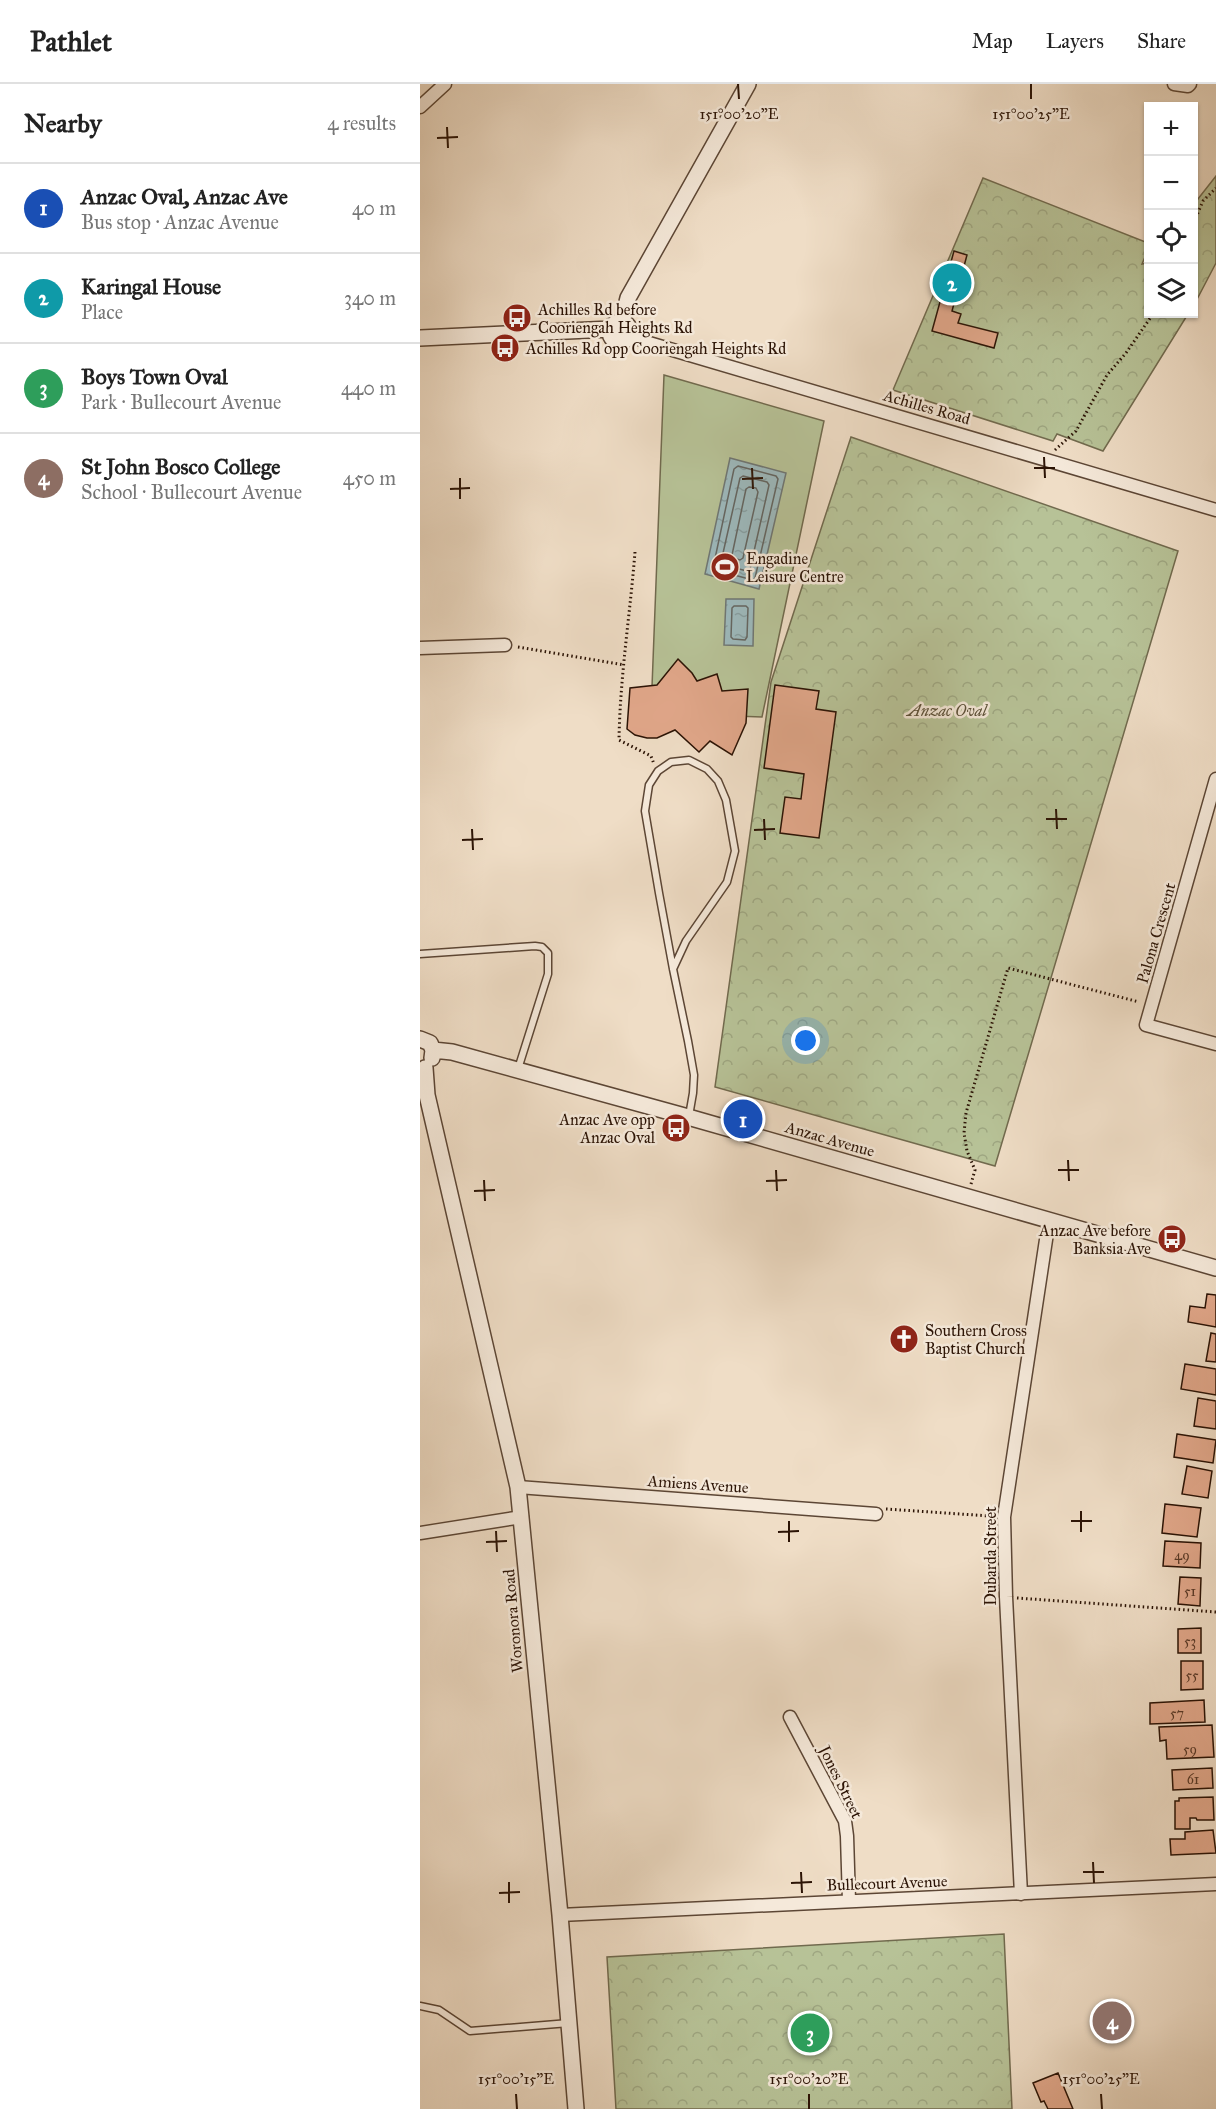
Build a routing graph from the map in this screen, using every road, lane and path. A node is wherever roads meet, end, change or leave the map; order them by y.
1 (445, 84) edge
2 (748, 84) edge
3 (1174, 84) edge
4 (1190, 84) edge
5 (420, 107) edge
6 (1216, 188) edge
7 (1198, 213) edge
8 (1150, 318) edge
9 (621, 329) junction
10 (420, 338) edge
11 (1044, 458) junction
12 (1216, 510) edge
13 (635, 552) dead end
14 (505, 645) joint
15 (420, 648) edge
16 (624, 665) junction
17 (658, 771) junction
18 (1216, 779) edge
19 (420, 954) edge
20 (673, 969) junction
21 (1152, 1005) junction
22 (420, 1039) edge
23 (1216, 1044) edge
24 (432, 1050) junction
25 (422, 1068) edge
26 (518, 1070) junction
27 (688, 1117) junction
28 (968, 1197) junction
29 (1049, 1220) junction
30 (1216, 1268) edge
31 (518, 1487) junction
32 (876, 1514) joint
33 (522, 1517) junction
34 (1004, 1517) junction
35 (420, 1533) edge
36 (1006, 1597) junction
37 (1216, 1612) edge
38 (790, 1717) dead end
39 (1216, 1884) edge
40 (1021, 1894) junction
41 (849, 1901) junction
42 (560, 1915) junction
43 (420, 2006) edge
44 (569, 2023) junction
45 (576, 2109) edge

1 - 5 street
2 - 9 street
3 - 4 street
6 - 7 path
8 - 11 path
9 - 10 street, Achilles Road
9 - 11 street, Achilles Road
11 - 12 street, Achilles Road
13 - 16 path
14 - 15 street
14 - 16 path
16 - 17 path
17 - 20 lane
17 - 20 lane
18 - 21 street, Palona Crescent
19 - 26 lane
20 - 27 lane
21 - 23 street, Palona Crescent
21 - 28 path
22 - 24 street
24 - 25 street
24 - 26 street, Anzac Avenue
25 - 31 street, Woronora Road
26 - 27 street, Anzac Avenue
27 - 28 street, Anzac Avenue
28 - 29 street, Anzac Avenue
29 - 30 street, Anzac Avenue
29 - 34 street, Dubarda Street
31 - 32 street, Amiens Avenue
31 - 33 street, Woronora Road
32 - 34 path
33 - 35 street
33 - 42 street, Woronora Road
34 - 36 street, Dubarda Street
36 - 37 path
36 - 40 street, Dubarda Street
38 - 41 street, Jones Street
39 - 40 street, Bullecourt Avenue
40 - 41 street, Bullecourt Avenue
41 - 42 street, Bullecourt Avenue
42 - 44 street, Woronora Road
43 - 44 lane
44 - 45 street, Woronora Road

